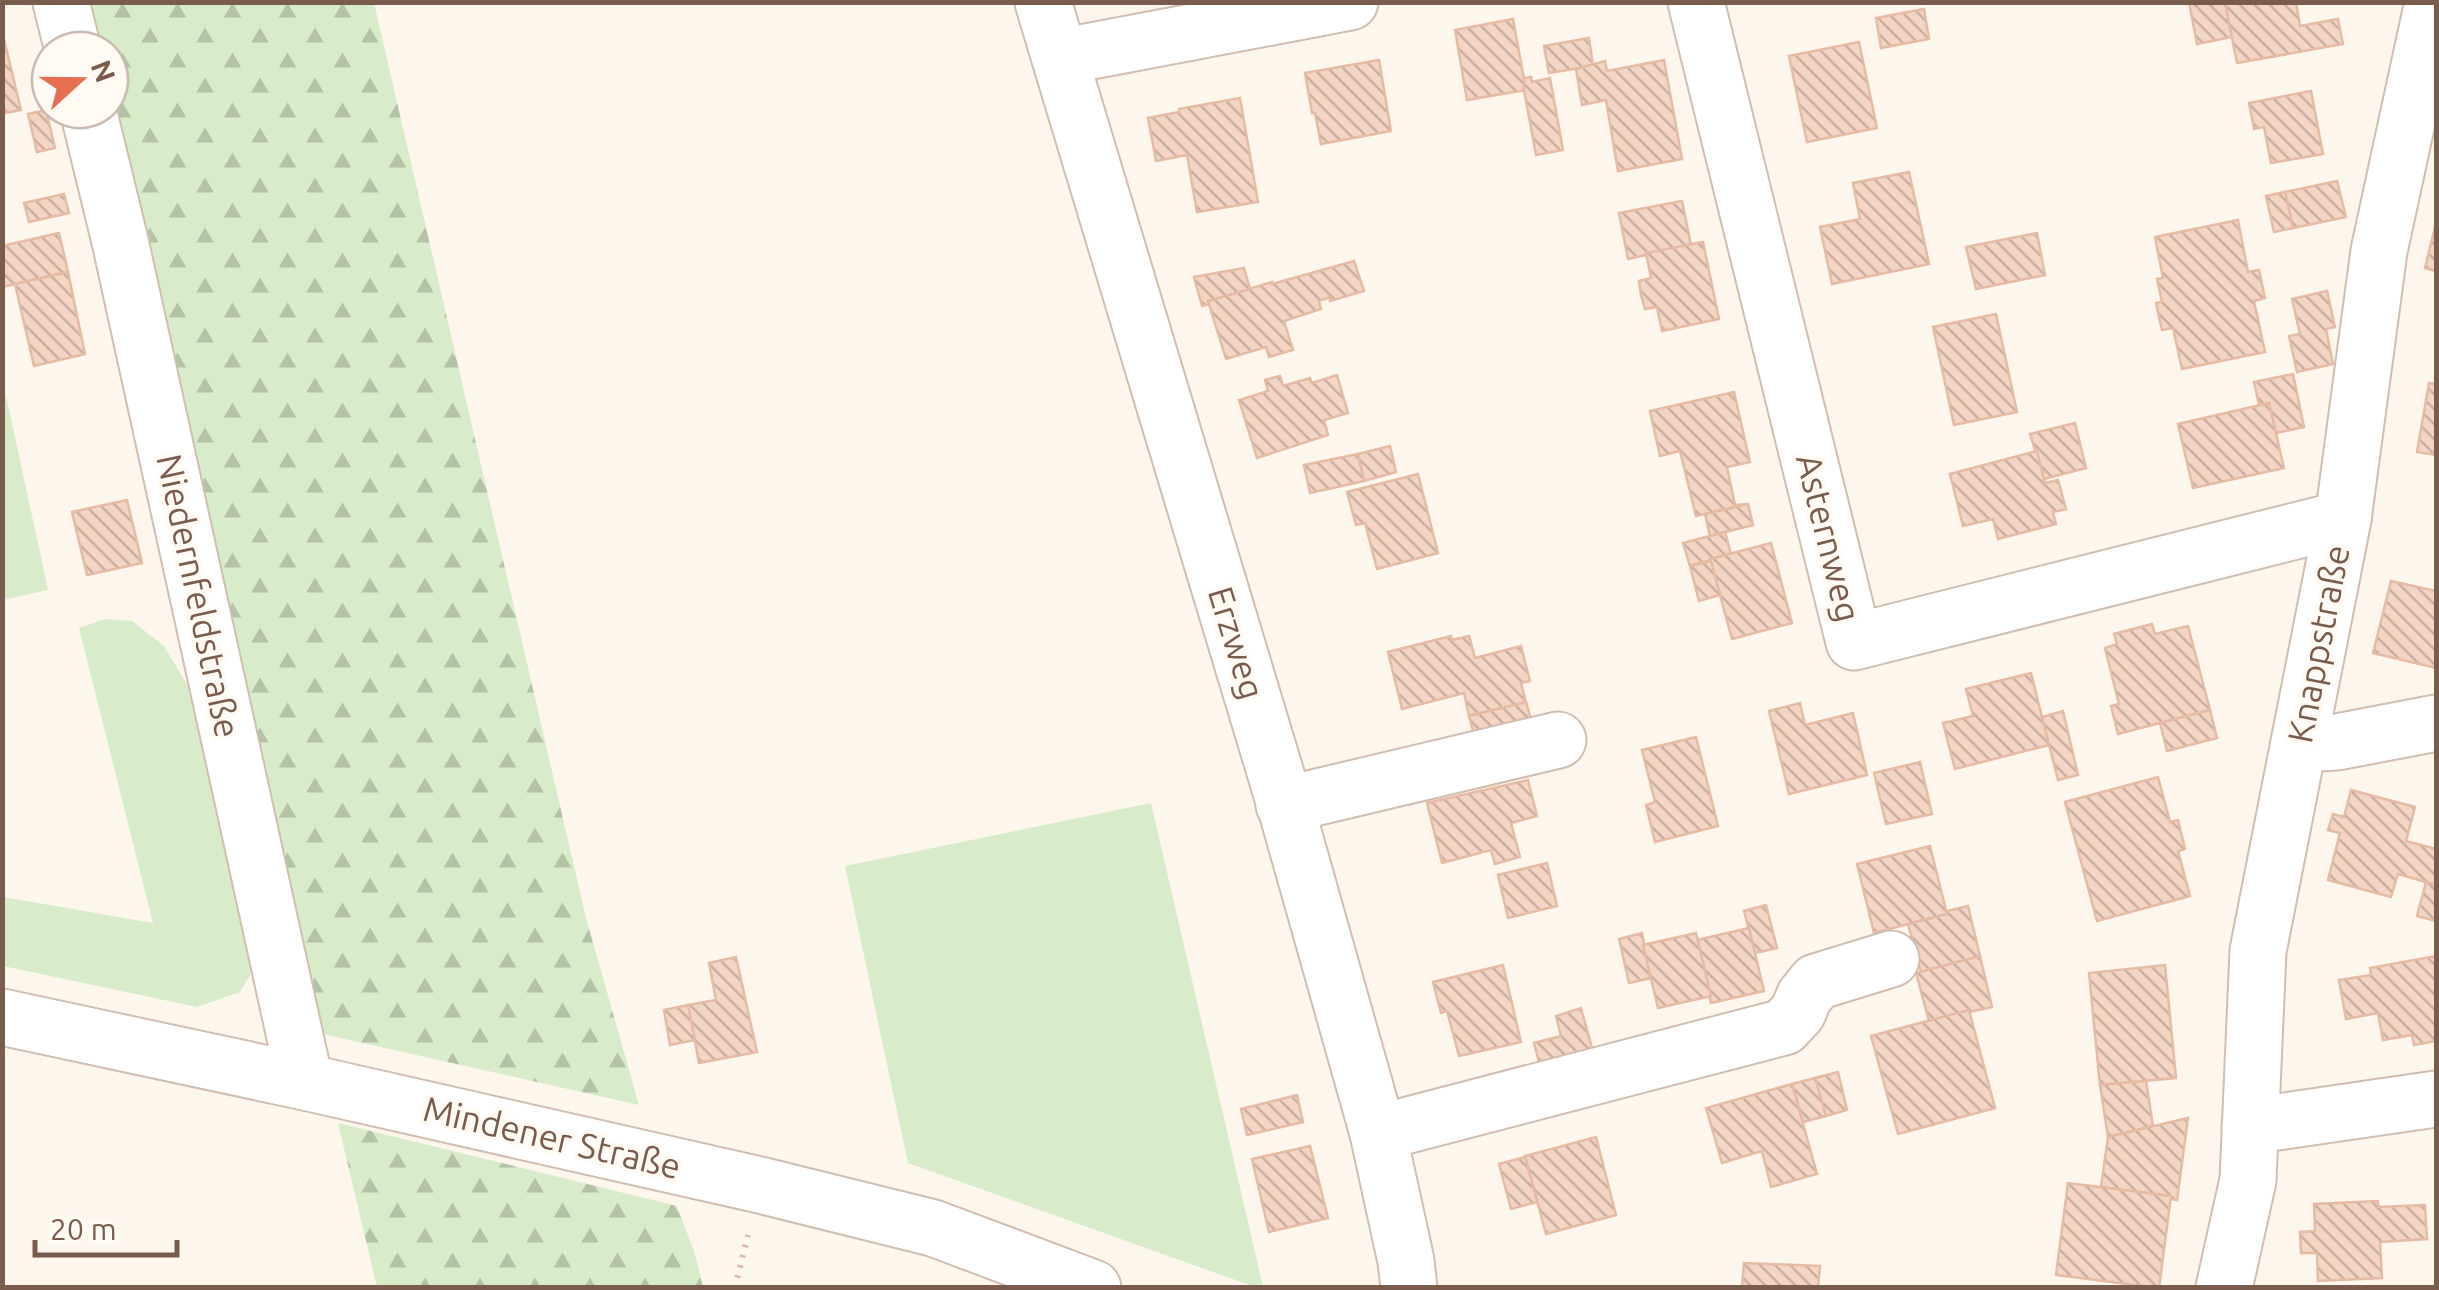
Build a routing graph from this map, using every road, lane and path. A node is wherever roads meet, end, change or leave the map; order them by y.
1 (61, 2) edge
2 (1044, 2) edge
3 (1350, 2) edge
4 (1696, 2) edge
5 (2433, 2) edge
6 (68, 30) edge
7 (1060, 57) junction
8 (93, 130) edge
9 (2343, 519) junction
10 (2436, 723) edge
11 (1558, 740) dead end
12 (2299, 744) junction
13 (1284, 805) junction
14 (1891, 959) dead end
15 (2, 1018) edge
16 (305, 1082) junction
17 (2436, 1099) edge
18 (2250, 1126) junction
19 (1378, 1132) junction
20 (1093, 1288) edge
21 (1409, 1288) edge
22 (2224, 1288) edge

1 - 6 street
2 - 7 street, Erzweg
3 - 7 street
4 - 9 street, Asternweg
5 - 9 street, Knappstraße
7 - 13 street, Erzweg
8 - 16 street, Niedernfeldstraße
9 - 12 street, Knappstraße
10 - 12 street
11 - 13 street
12 - 18 street, Knappstraße
13 - 19 street, Erzweg
14 - 19 street
15 - 16 street, Mindener Straße
16 - 20 street, Mindener Straße
17 - 18 street
18 - 22 street, Knappstraße
19 - 21 street, Erzweg

